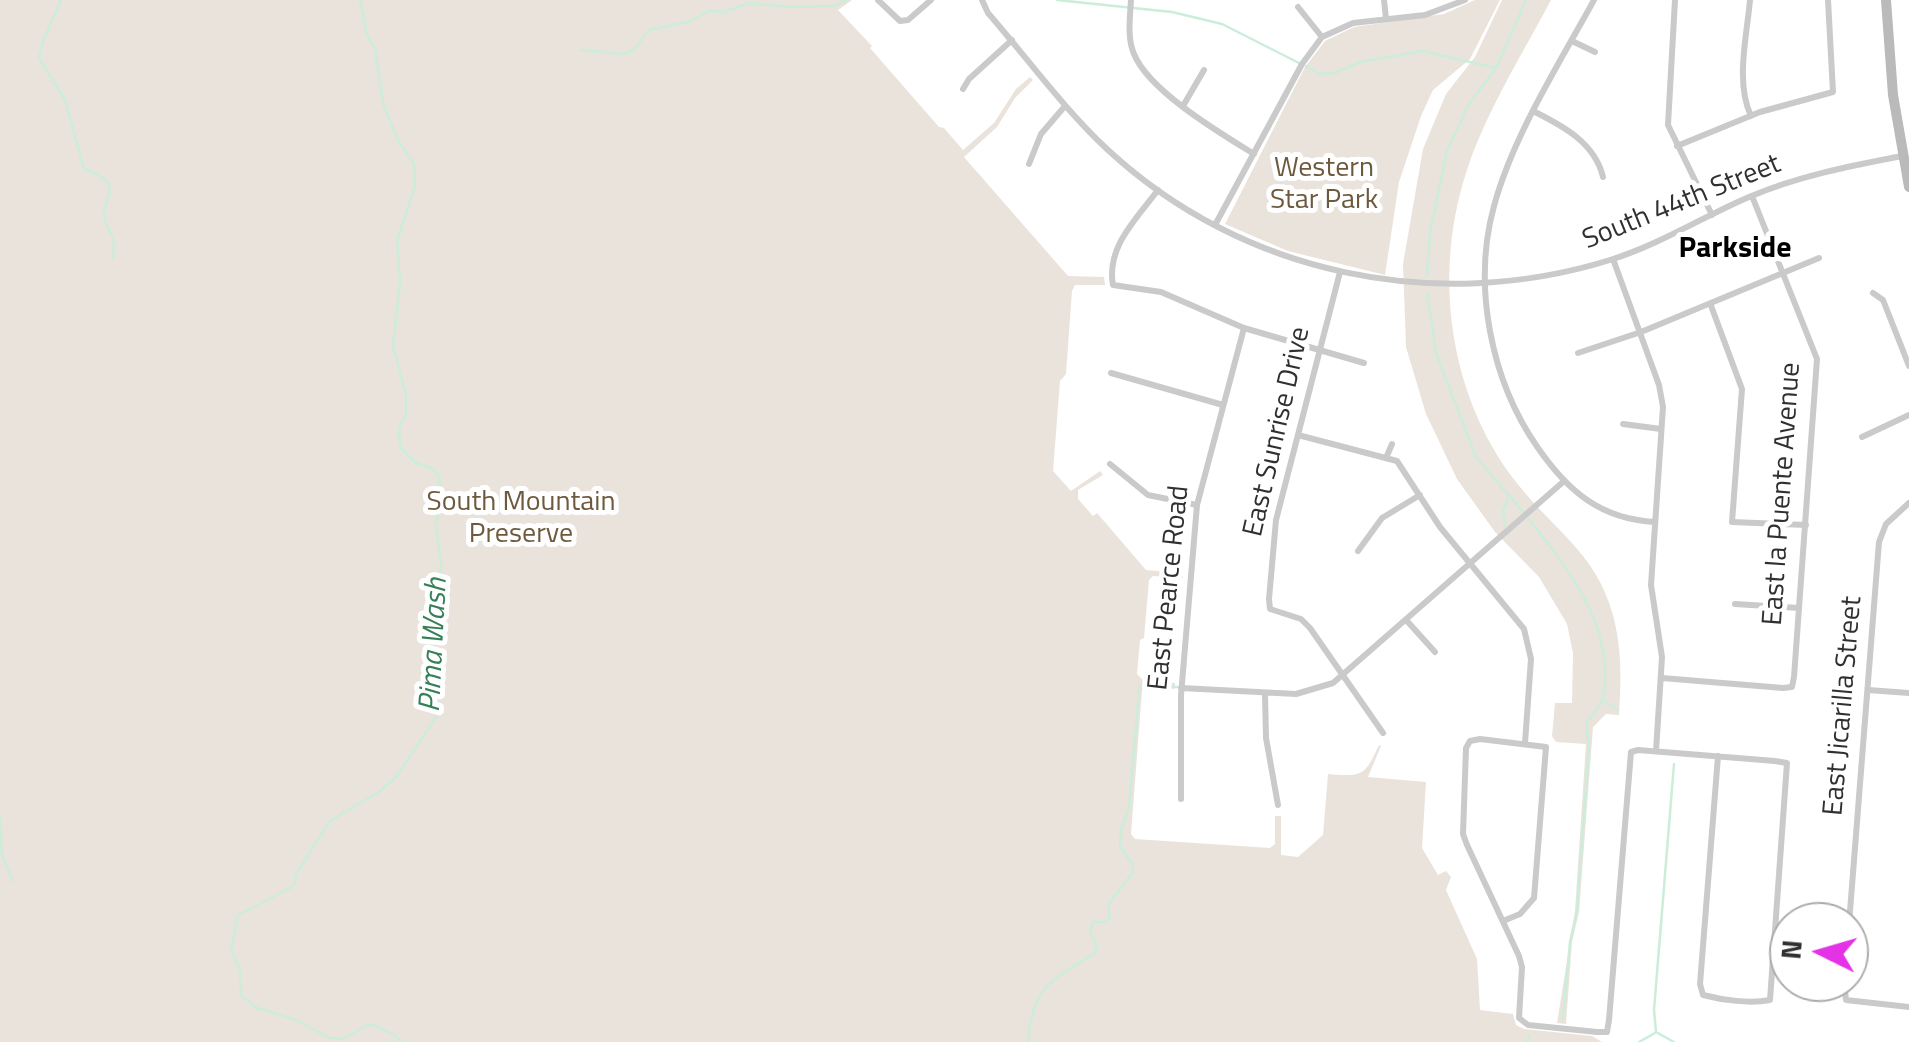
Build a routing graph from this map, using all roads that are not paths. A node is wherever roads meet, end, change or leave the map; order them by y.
1 (878, 0) edge
2 (930, 0) edge
3 (982, 0) edge
4 (1131, 0) edge
5 (1384, 0) edge
6 (1465, 0) edge
7 (1594, 0) edge
8 (1676, 0) edge
9 (1750, 0) edge
10 (1828, 0) edge
11 (1886, 0) edge
12 (1298, 7) dead end
13 (1386, 19) junction
14 (1322, 37) junction
15 (1012, 40) junction
16 (1572, 41) junction
17 (1596, 52) dead end
18 (1204, 70) dead end
19 (963, 89) dead end
20 (1065, 106) junction
21 (1183, 106) junction
22 (1535, 112) junction
23 (1751, 116) junction
24 (1677, 146) junction
25 (1254, 154) junction
26 (1902, 156) junction
27 (1029, 164) dead end
28 (1603, 176) dead end
29 (1909, 188) edge
30 (1158, 190) junction
31 (1752, 196) junction
32 (1712, 215) junction
33 (1214, 225) junction
34 (1819, 258) dead end
35 (1614, 259) junction
36 (1340, 272) junction
37 (1782, 273) junction
38 (1486, 284) junction
39 (1873, 292) dead end
40 (1710, 303) junction
41 (1244, 328) junction
42 (1640, 332) junction
43 (1320, 352) junction
44 (1578, 352) dead end
45 (1364, 362) dead end
46 (1909, 366) edge
47 (1112, 373) dead end
48 (1223, 404) junction
49 (1909, 415) edge
50 (1623, 424) dead end
51 (1661, 429) junction
52 (1298, 435) junction
53 (1862, 437) dead end
54 (1392, 444) dead end
55 (1386, 458) junction
56 (1110, 464) dead end
57 (1563, 482) junction
58 (1420, 495) junction
59 (1909, 503) edge
60 (1198, 505) junction
61 (1654, 522) junction
62 (1806, 525) junction
63 (1358, 551) dead end
64 (1469, 564) junction
65 (1735, 604) dead end
66 (1799, 608) junction
67 (1407, 621) junction
68 (1436, 652) dead end
69 (1344, 676) junction
70 (1662, 678) junction
71 (1182, 688) junction
72 (1868, 690) junction
73 (1909, 693) edge
74 (1265, 694) junction
75 (1383, 732) dead end
76 (1526, 743) junction
77 (1656, 751) junction
78 (1718, 756) junction
79 (1181, 798) dead end
80 (1278, 805) dead end
81 (1851, 902) edge
82 (1502, 921) junction
83 (1864, 1002) edge
84 (1909, 1007) edge

1 - 2 street
3 - 15 street, South 44th Street
4 - 21 street
5 - 13 street
6 - 13 street
7 - 16 street
8 - 24 street
9 - 23 street
10 - 23 street
11 - 26 main road
12 - 14 street
13 - 14 street
14 - 25 street
15 - 19 street
15 - 20 street, South 44th Street
16 - 17 street
16 - 22 street
18 - 21 street
20 - 27 street
20 - 30 street, South 44th Street
21 - 25 street
22 - 28 street
22 - 38 street
23 - 24 street
24 - 32 street
25 - 33 street
26 - 29 main road
26 - 31 street, South 44th Street
30 - 33 street, South 44th Street
30 - 41 street
31 - 32 street, South 44th Street
31 - 37 street, East la Puente Avenue
32 - 35 street, South 44th Street
33 - 36 street, South 44th Street
34 - 37 street
35 - 38 street, South 44th Street
35 - 42 street
36 - 38 street, South 44th Street
36 - 43 street, East Sunrise Drive
37 - 40 street
37 - 62 street, East la Puente Avenue
38 - 57 street
39 - 46 street
40 - 42 street
40 - 62 street
41 - 43 street
41 - 48 street, East Pearce Road
42 - 44 street
42 - 51 street
43 - 45 street
43 - 52 street, East Sunrise Drive
47 - 48 street
48 - 60 street, East Pearce Road
49 - 53 street
50 - 51 street
51 - 61 street
52 - 55 street
52 - 69 street, East Sunrise Drive
54 - 55 street
55 - 58 street
56 - 60 street
57 - 61 street
57 - 64 street
58 - 63 street
58 - 64 street
59 - 72 street, East Jicarilla Street
60 - 71 street, East Pearce Road
61 - 70 street
62 - 66 street, East la Puente Avenue
64 - 67 street
64 - 76 street
65 - 66 street
66 - 70 street, East la Puente Avenue
67 - 68 street
67 - 69 street
69 - 74 street
69 - 75 street, East Sunrise Drive
70 - 77 street
71 - 74 street
71 - 79 street, East Pearce Road
72 - 73 street
72 - 81 street, East Jicarilla Street
74 - 80 street
76 - 82 street
76 - 82 street
77 - 78 street
77 - 82 street
78 - 78 street
83 - 84 street

